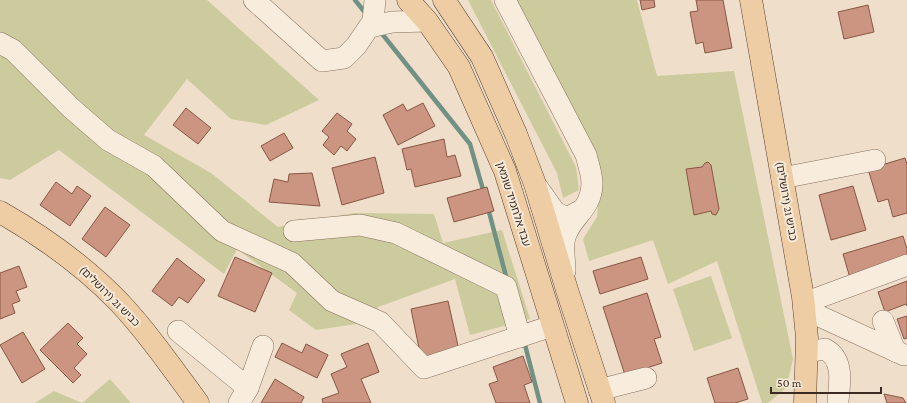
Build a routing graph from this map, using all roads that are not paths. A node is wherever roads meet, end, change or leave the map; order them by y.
1 (254, 0) edge
2 (375, 0) edge
3 (408, 0) edge
4 (444, 0) edge
5 (505, 0) edge
6 (751, 0) edge
7 (427, 21) junction
8 (370, 27) junction
9 (0, 43) edge
10 (875, 160) dead end
11 (782, 178) junction
12 (535, 184) junction
13 (580, 211) junction
14 (0, 212) edge
15 (294, 231) dead end
16 (907, 265) edge
17 (567, 290) junction
18 (804, 306) junction
19 (884, 320) dead end
20 (552, 326) junction
21 (178, 331) dead end
22 (520, 337) junction
23 (263, 346) dead end
24 (807, 352) junction
25 (646, 378) dead end
26 (243, 396) edge
27 (602, 397) edge
28 (838, 401) dead end
29 (198, 403) edge
30 (577, 403) edge
31 (805, 403) edge

1 - 8 street
2 - 8 street
3 - 7 main road, עבד אלחמיד שומאן
4 - 12 main road
5 - 13 street
6 - 11 main road, כביש 21 (ירושלים)
7 - 8 street
7 - 20 main road, עבד אלחמיד שומאן
9 - 22 street
10 - 11 street
11 - 18 main road, כביש 21 (ירושלים)
12 - 13 street
12 - 17 main road
13 - 17 street
14 - 29 main road, כביש 21 (ירושלים)
15 - 22 street
16 - 18 street
17 - 27 main road
18 - 19 street
18 - 24 main road, כביש 21 (ירושלים)
20 - 22 street
20 - 30 main road, עבד אלחמיד שומאן
21 - 26 street
23 - 26 street
24 - 28 street
24 - 31 main road, כביש 21 (ירושלים)
25 - 27 street

